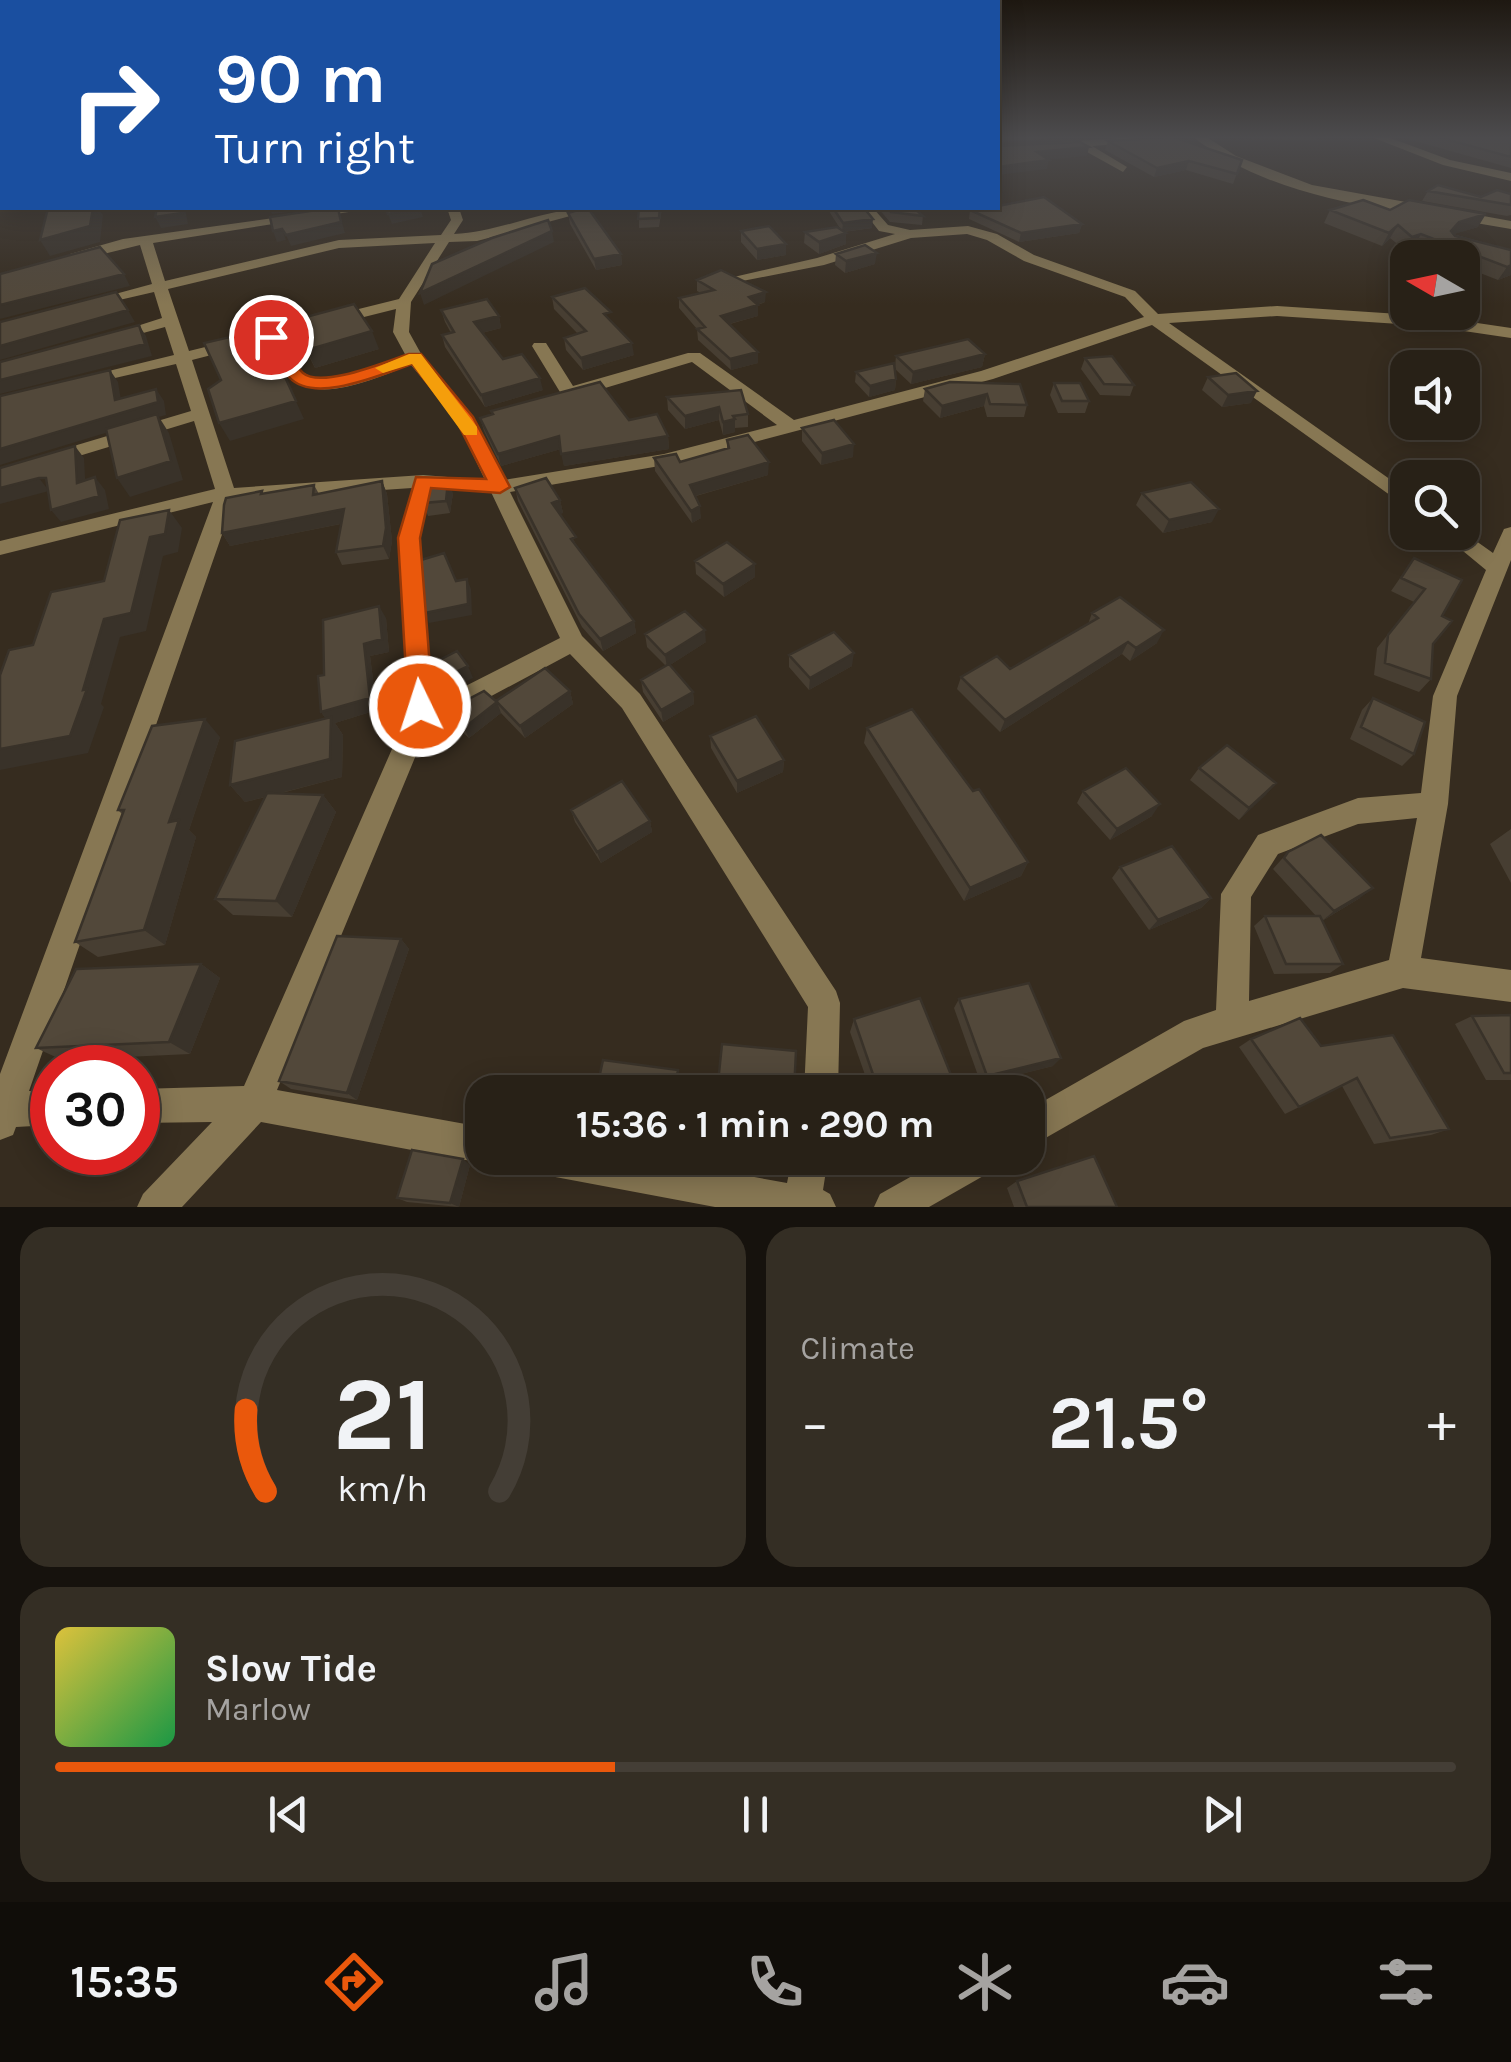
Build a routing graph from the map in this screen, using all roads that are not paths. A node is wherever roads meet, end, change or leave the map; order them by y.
1 (1330, 192) edge
2 (234, 210) edge
3 (354, 210) edge
4 (454, 210) edge
5 (519, 210) edge
6 (585, 210) edge
7 (869, 210) edge
8 (523, 223) junction
9 (1511, 225) edge
10 (238, 226) junction
11 (910, 234) junction
12 (146, 240) junction
13 (444, 240) junction
14 (52, 264) edge
15 (732, 279) edge
16 (159, 284) junction
17 (404, 302) junction
18 (71, 308) edge
19 (1154, 319) junction
20 (171, 320) junction
21 (1511, 333) edge
22 (271, 337) junction
23 (95, 342) edge
24 (540, 346) dead end
25 (415, 358) junction
26 (183, 360) junction
27 (73, 385) edge
28 (199, 414) junction
29 (791, 426) junction
30 (0, 474) edge
31 (423, 481) junction
32 (500, 487) junction
33 (1390, 489) edge
34 (226, 494) junction
35 (1480, 540) edge
36 (1506, 546) edge
37 (0, 548) edge
38 (573, 642) junction
39 (416, 724) junction
40 (1434, 804) junction
41 (1403, 972) junction
42 (1511, 986) edge
43 (1232, 1023) junction
44 (822, 1075) edge
45 (254, 1103) junction
46 (160, 1105) edge
47 (30, 1111) edge
48 (1, 1114) edge
49 (1045, 1120) edge
50 (465, 1142) edge
51 (641, 1175) edge
52 (809, 1175) edge
53 (949, 1175) edge
54 (806, 1206) edge
55 (156, 1207) edge
56 (893, 1207) edge

1 - 9 street
2 - 10 street
3 - 10 street
4 - 13 street
5 - 8 street
6 - 8 street
7 - 11 street
8 - 13 street
10 - 12 street
11 - 15 street
11 - 19 street
12 - 14 street
12 - 16 street
13 - 16 street
13 - 17 street
16 - 18 street
16 - 20 street
17 - 22 street
17 - 25 street
19 - 21 street
19 - 29 street
19 - 33 street
20 - 23 street
20 - 26 street
22 - 25 street
22 - 26 street
24 - 29 street
25 - 32 street
26 - 27 street
26 - 28 street
28 - 30 street
28 - 34 street
29 - 32 street
31 - 32 street
31 - 34 street
31 - 39 street
32 - 38 street
34 - 37 street
34 - 48 street
35 - 36 street
36 - 40 street
38 - 39 street
38 - 44 street
39 - 45 street
40 - 41 street
40 - 43 street
41 - 42 street
41 - 43 street
43 - 49 street
45 - 46 street
45 - 50 street
45 - 55 street
47 - 48 street
51 - 54 street
52 - 54 street
53 - 56 street

